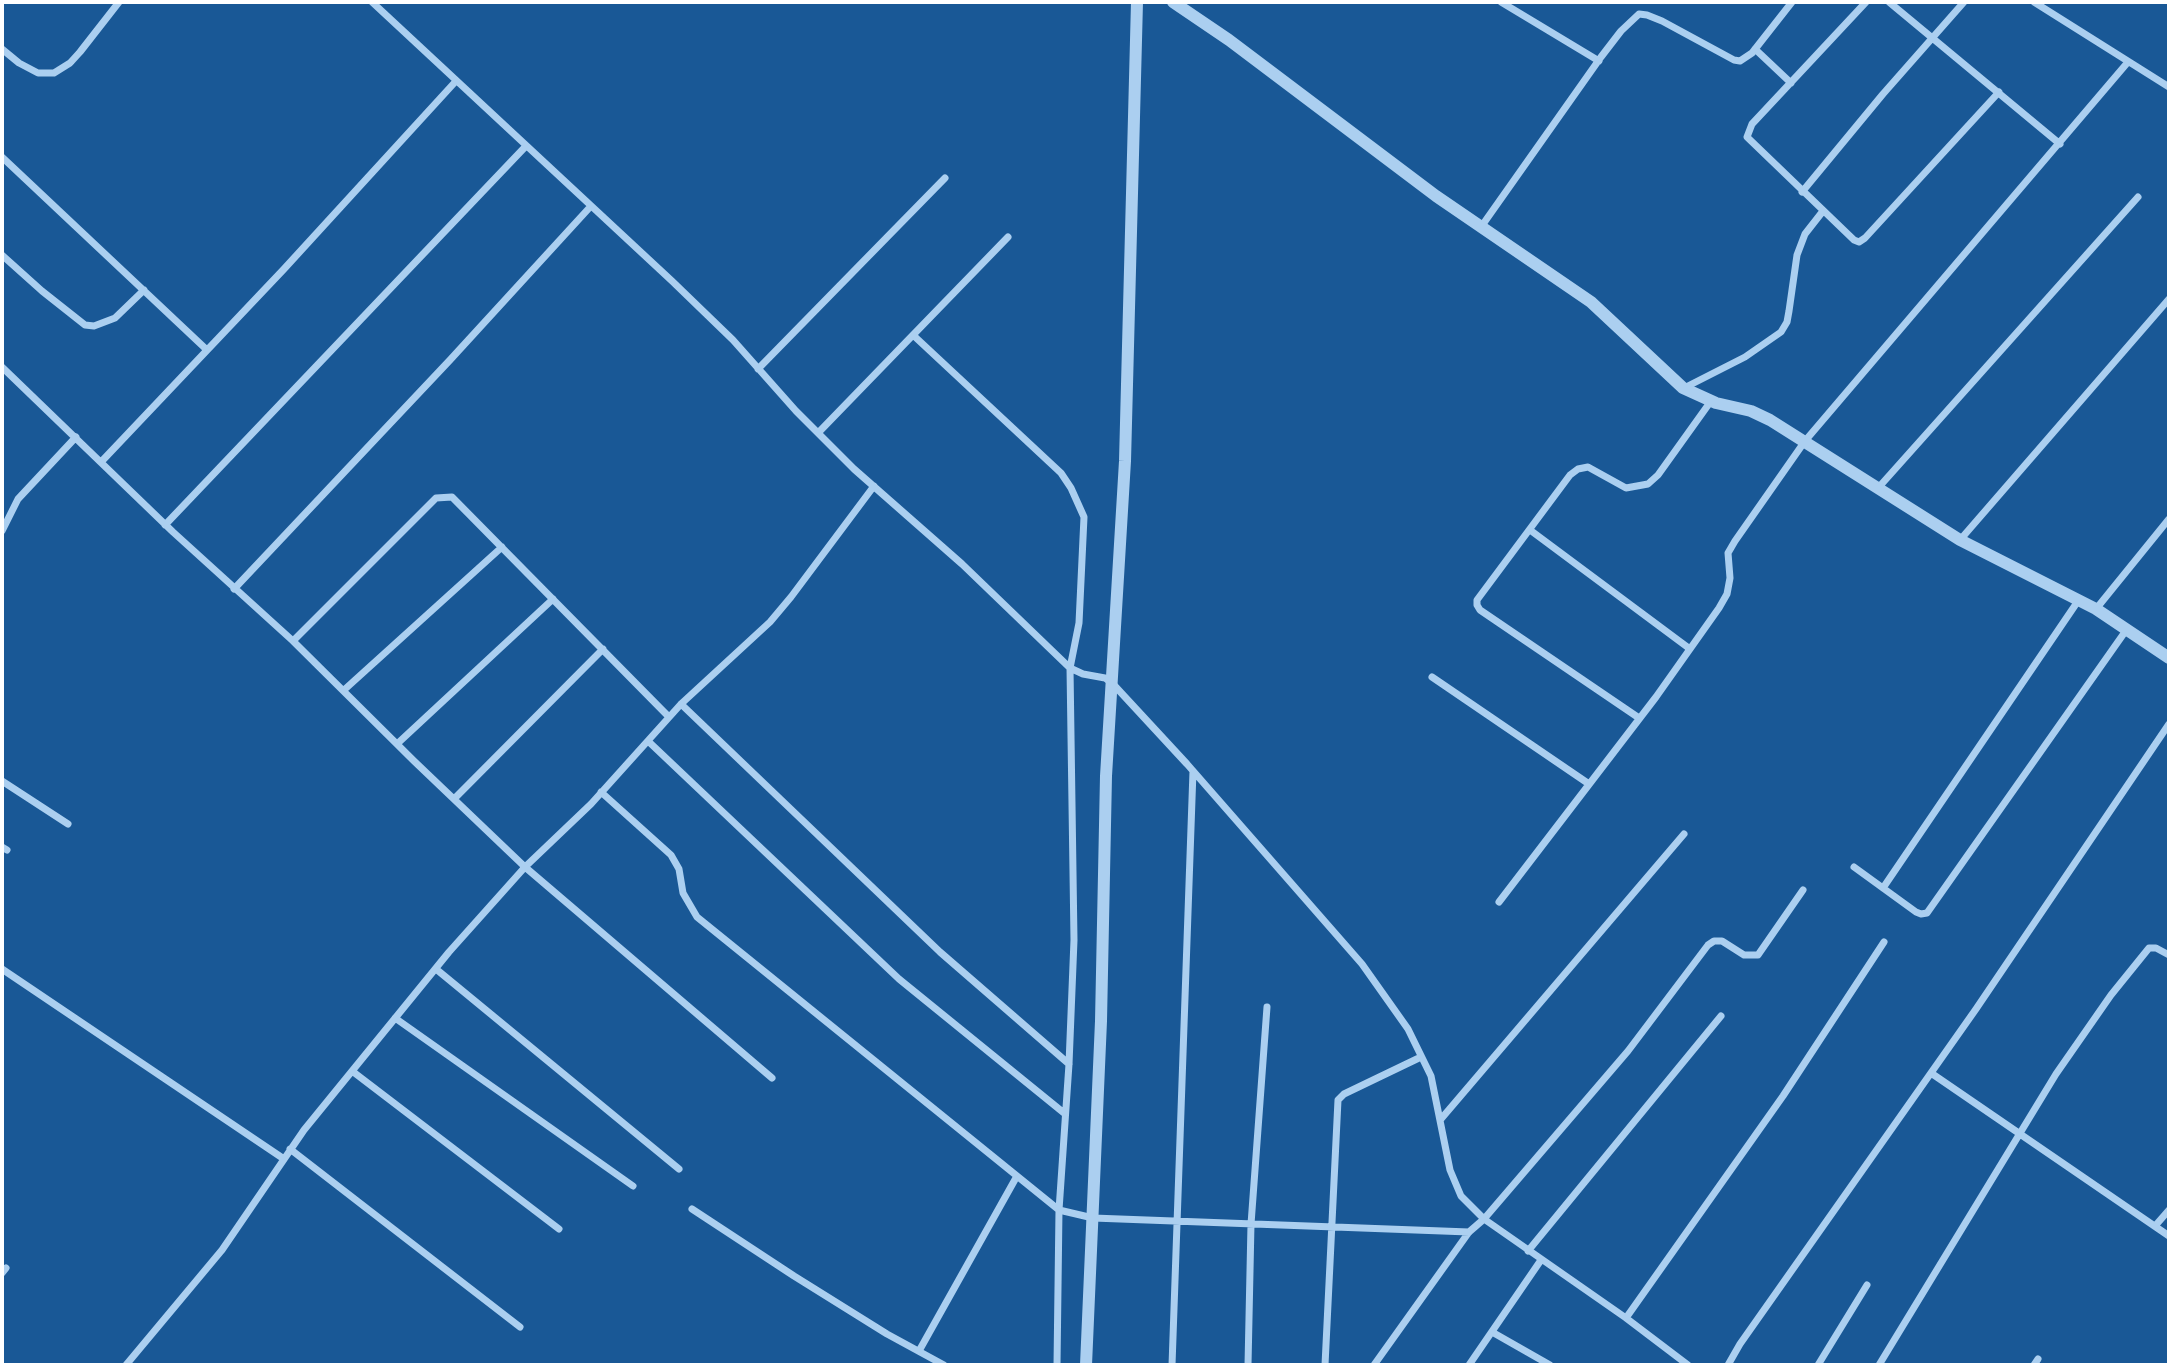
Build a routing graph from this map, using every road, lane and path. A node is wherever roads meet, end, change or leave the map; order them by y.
1 (119, 2) edge
2 (372, 2) edge
3 (1137, 2) edge
4 (1172, 2) edge
5 (1501, 2) edge
6 (1792, 2) edge
7 (1866, 2) edge
8 (1889, 2) edge
9 (1964, 2) edge
10 (2034, 2) edge
11 (1933, 37) junction
12 (2, 49) edge
13 (1755, 50) junction
14 (1598, 61) junction
15 (2128, 62) junction
16 (456, 81) junction
17 (1791, 83) junction
18 (2169, 87) edge
19 (1999, 92) junction
20 (2060, 144) junction
21 (526, 146) junction
22 (2, 157) edge
23 (945, 178) dead end
24 (1802, 191) junction
25 (2138, 197) dead end
26 (591, 206) junction
27 (1823, 211) junction
28 (1481, 227) junction
29 (1008, 237) dead end
30 (2, 255) edge
31 (144, 290) junction
32 (2169, 299) edge
33 (913, 335) junction
34 (207, 350) junction
35 (2, 367) edge
36 (758, 369) junction
37 (9, 374) junction
38 (2, 382) edge
39 (1683, 388) junction
40 (1711, 401) junction
41 (818, 433) junction
42 (76, 437) junction
43 (1805, 441) junction
44 (102, 461) junction
45 (874, 486) junction
46 (1879, 487) junction
47 (2169, 519) edge
48 (165, 525) junction
49 (1530, 530) junction
50 (2, 531) edge
51 (1960, 540) junction
52 (502, 547) junction
53 (234, 589) junction
54 (553, 599) junction
55 (2078, 601) junction
56 (2096, 610) junction
57 (2127, 629) junction
58 (293, 641) junction
59 (603, 649) junction
60 (1690, 649) junction
61 (2169, 657) edge
62 (1070, 668) junction
63 (1432, 677) dead end
64 (1113, 684) junction
65 (344, 690) junction
66 (681, 704) junction
67 (669, 718) junction
68 (1639, 718) junction
69 (2169, 724) edge
70 (648, 741) junction
71 (397, 744) junction
72 (1193, 771) junction
73 (2, 781) edge
74 (1589, 784) junction
75 (601, 792) junction
76 (454, 799) junction
77 (68, 824) dead end
78 (1684, 834) dead end
79 (525, 867) junction
80 (1854, 867) dead end
81 (1882, 888) junction
82 (1803, 890) dead end
83 (1499, 902) dead end
84 (1884, 942) dead end
85 (2169, 955) edge
86 (2, 969) edge
87 (436, 969) junction
88 (1267, 1007) dead end
89 (1721, 1016) dead end
90 (395, 1018) junction
91 (1421, 1057) junction
92 (1069, 1064) junction
93 (352, 1071) junction
94 (1931, 1073) junction
95 (772, 1078) dead end
96 (1064, 1113) junction
97 (1441, 1119) junction
98 (2020, 1133) junction
99 (290, 1150) junction
100 (284, 1159) junction
101 (679, 1169) dead end
102 (1017, 1176) junction
103 (633, 1186) dead end
104 (692, 1209) dead end
105 (2169, 1210) edge
106 (1061, 1211) junction
107 (1087, 1217) junction
108 (1483, 1219) junction
109 (1177, 1221) junction
110 (1251, 1224) junction
111 (2155, 1226) junction
112 (1331, 1227) junction
113 (559, 1229) dead end
114 (1469, 1233) junction
115 (2169, 1236) edge
116 (1528, 1251) junction
117 (1541, 1260) junction
118 (1867, 1285) dead end
119 (1626, 1318) junction
120 (520, 1327) dead end
121 (1492, 1332) junction
122 (919, 1352) junction
123 (126, 1365) edge
124 (944, 1365) edge
125 (1057, 1365) edge
126 (1086, 1365) edge
127 (1172, 1365) edge
128 (1248, 1365) edge
129 (1325, 1365) edge
130 (1374, 1365) edge
131 (1469, 1365) edge
132 (1550, 1365) edge
133 (1688, 1365) edge
134 (1728, 1365) edge
135 (1818, 1365) edge
136 (1879, 1365) edge

1 - 12 street
2 - 16 street
3 - 64 street
4 - 28 street
5 - 14 street
6 - 13 street
7 - 17 street
8 - 11 street
9 - 11 street
10 - 15 street
11 - 19 street
11 - 24 street
13 - 14 street
13 - 17 street
14 - 28 street
15 - 18 street
15 - 20 street
16 - 21 street
16 - 34 street
17 - 24 street
19 - 20 street
19 - 27 street
20 - 43 street
21 - 26 street
21 - 48 street
22 - 31 street
23 - 36 street
24 - 27 street
25 - 46 street
26 - 36 street
26 - 53 street
27 - 39 street
28 - 39 street
29 - 33 street
30 - 31 street
31 - 34 street
32 - 51 street
33 - 41 street
33 - 62 street
34 - 44 street
35 - 37 street
36 - 41 street
37 - 38 street
37 - 42 street
39 - 40 street
40 - 43 street
40 - 49 street
41 - 45 street
42 - 44 street
42 - 50 street
43 - 46 street
43 - 60 street
44 - 48 street
45 - 62 street
45 - 66 street
46 - 51 street
47 - 56 street
48 - 53 street
49 - 60 street
49 - 68 street
51 - 55 street
52 - 54 street
52 - 58 street
52 - 65 street
53 - 58 street
54 - 59 street
54 - 71 street
55 - 56 street
55 - 81 street
56 - 57 street
57 - 61 street
57 - 81 street
58 - 65 street
59 - 67 street
59 - 76 street
60 - 68 street
62 - 64 street
62 - 92 street
63 - 74 street
64 - 72 street
64 - 107 street
65 - 71 street
66 - 67 street
66 - 92 street
67 - 70 street
68 - 74 street
69 - 94 street
70 - 75 street
70 - 96 street
71 - 76 street
72 - 91 street
72 - 109 street
73 - 77 street
74 - 83 street
75 - 79 street
75 - 102 street
76 - 79 street
78 - 97 street
79 - 87 street
79 - 95 street
80 - 81 street
82 - 108 street
84 - 119 street
85 - 98 street
86 - 100 street
87 - 90 street
87 - 101 street
88 - 110 street
89 - 116 street
90 - 93 street
90 - 103 street
91 - 97 street
91 - 112 street
92 - 96 street
93 - 99 street
93 - 113 street
94 - 98 street
94 - 134 street
96 - 106 street
97 - 108 street
98 - 111 street
98 - 136 street
99 - 100 street
99 - 120 street
100 - 123 street
102 - 106 street
102 - 122 street
104 - 122 street
105 - 111 street
106 - 107 street
106 - 125 street
107 - 109 street
107 - 126 street
108 - 114 street
108 - 116 street
109 - 110 street
109 - 127 street
110 - 112 street
110 - 128 street
111 - 115 street
112 - 114 street
112 - 129 street
114 - 130 street
116 - 117 street
117 - 119 street
117 - 121 street
118 - 135 street
119 - 133 street
121 - 131 street
121 - 132 street
122 - 124 street

